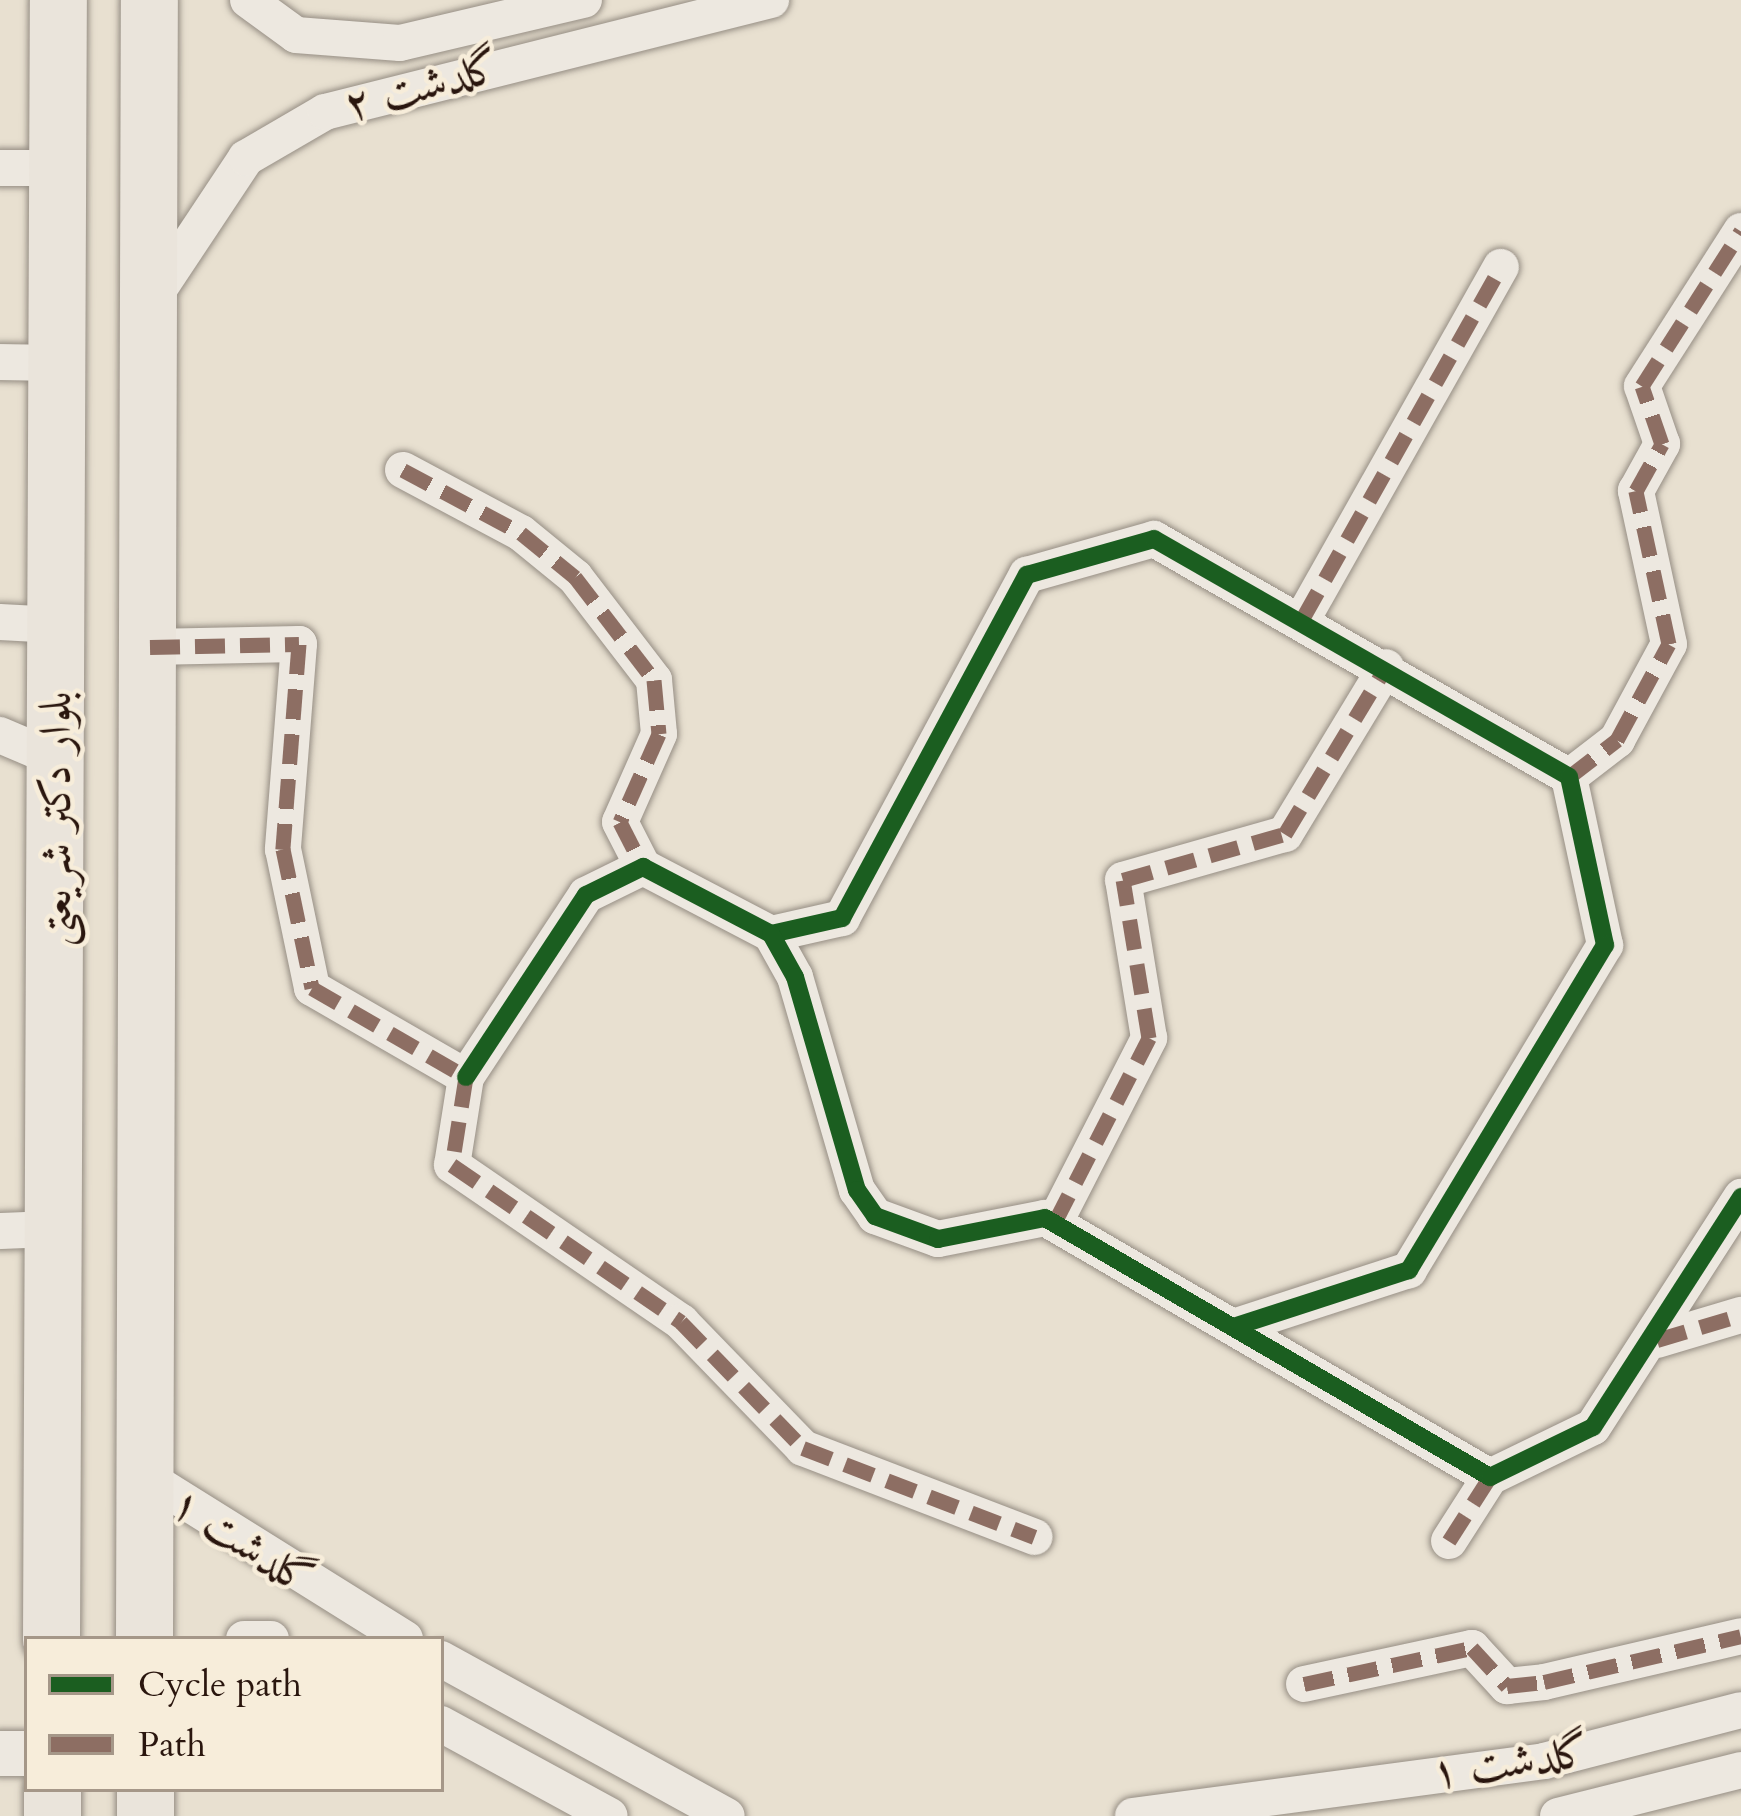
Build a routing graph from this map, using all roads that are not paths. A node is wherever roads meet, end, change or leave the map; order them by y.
1 (58, 0) edge
2 (149, 0) edge
3 (248, 0) edge
4 (584, 0) edge
5 (771, 0) edge
6 (27, 168) edge
7 (1741, 231) edge
8 (1501, 267) dead end
9 (154, 298) junction
10 (0, 362) edge
11 (56, 363) junction
12 (404, 470) dead end
13 (1303, 618) junction
14 (0, 622) edge
15 (56, 625) junction
16 (150, 647) junction
17 (1386, 667) junction
18 (0, 735) edge
19 (54, 758) junction
20 (1569, 777) junction
21 (643, 867) junction
22 (771, 934) junction
23 (466, 1077) junction
24 (1741, 1196) edge
25 (1054, 1222) junction
26 (26, 1230) edge
27 (1741, 1316) edge
28 (1234, 1327) junction
29 (1657, 1340) junction
30 (143, 1475) junction
31 (1490, 1477) junction
32 (1035, 1537) dead end
33 (1449, 1541) dead end
34 (51, 1636) edge
35 (144, 1636) edge
36 (400, 1636) edge
37 (1741, 1636) edge
38 (444, 1661) edge
39 (1304, 1684) dead end
40 (523, 1704) junction
41 (1741, 1710) edge
42 (444, 1726) edge
43 (498, 1755) junction
44 (1741, 1770) edge
45 (1315, 1801) edge
46 (610, 1816) edge
47 (728, 1816) edge
48 (1133, 1816) edge
49 (1558, 1816) edge

1 - 6 main road, بلوار دکتر شریعتی
2 - 9 main road, بلوار دکتر شریعتی
3 - 4 street, گلدشت ۲
5 - 9 street, گلدشت ۲
6 - 11 main road, بلوار دکتر شریعتی
7 - 20 street
8 - 13 street
9 - 16 main road, بلوار دکتر شریعتی
10 - 11 street
11 - 15 main road, بلوار دکتر شریعتی
12 - 21 street
13 - 17 street
13 - 22 street
14 - 15 street
15 - 19 main road, بلوار دکتر شریعتی
16 - 23 street
16 - 30 main road, بلوار دکتر شریعتی
17 - 20 street
17 - 25 street
18 - 19 street
19 - 26 main road, بلوار دکتر شریعتی
20 - 28 street
21 - 22 street
21 - 23 street
22 - 25 street
23 - 32 street
24 - 29 street
25 - 28 street
26 - 34 main road, بلوار دکتر شریعتی
27 - 29 street
28 - 31 street
29 - 31 street
30 - 35 main road, بلوار دکتر شریعتی
30 - 36 street, گلدشت ۱
31 - 33 street
37 - 39 street
38 - 40 street
40 - 43 street
40 - 47 street
41 - 45 street, گلدشت ۱
42 - 43 street
43 - 46 street
44 - 49 street, گلدشت ۱
45 - 48 street, گلدشت ۱

